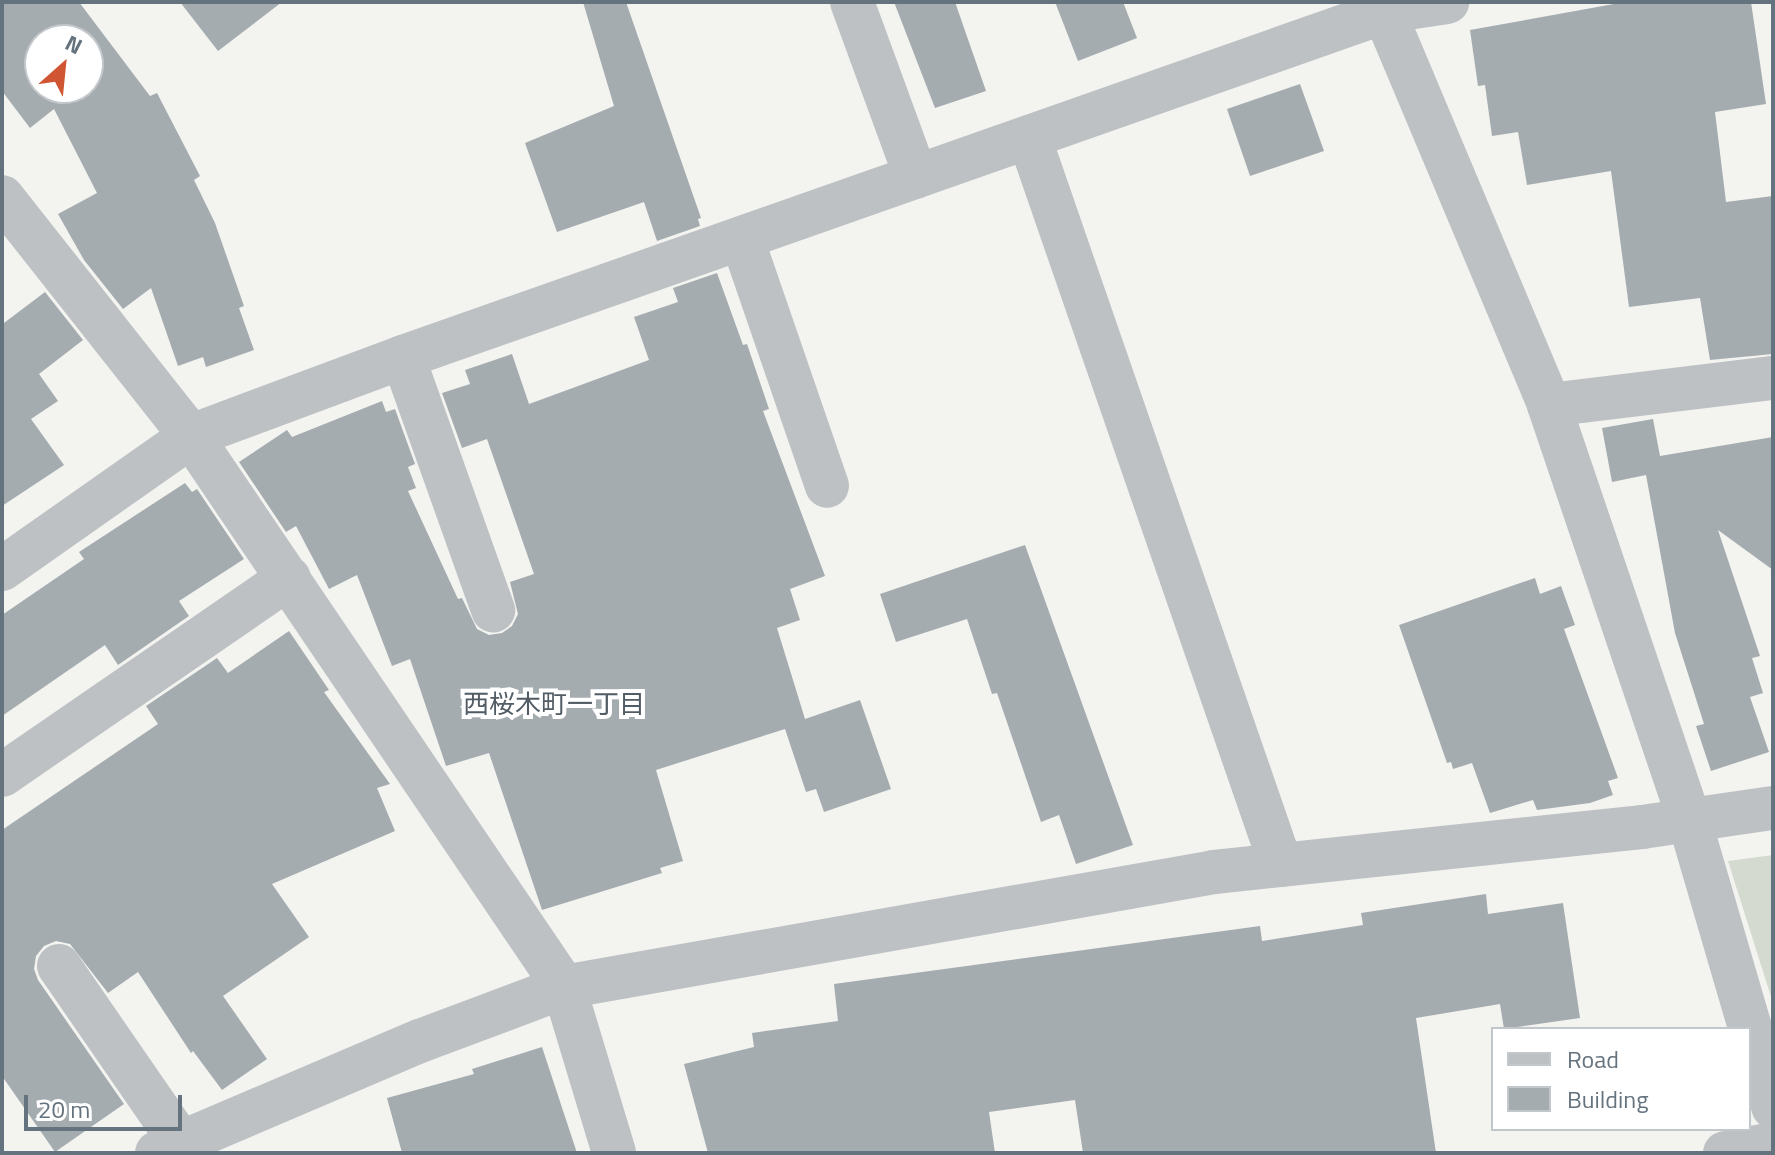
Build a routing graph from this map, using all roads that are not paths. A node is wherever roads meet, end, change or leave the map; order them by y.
1 (852, 2) edge
2 (1447, 2) edge
3 (1384, 6) edge
4 (1029, 137) junction
5 (916, 177) junction
6 (2, 197) edge
7 (742, 239) junction
8 (403, 357) junction
9 (1773, 378) edge
10 (1549, 405) junction
11 (191, 436) junction
12 (827, 486) dead end
13 (2, 569) edge
14 (289, 578) junction
15 (493, 610) dead end
16 (2, 775) edge
17 (1773, 808) edge
18 (1689, 819) junction
19 (1281, 865) junction
20 (59, 966) dead end
21 (564, 987) junction
22 (1750, 1027) edge
23 (1751, 1032) edge
24 (1773, 1107) edge
25 (1773, 1144) edge
26 (169, 1148) edge
27 (614, 1153) edge
28 (1725, 1153) edge

1 - 5 street
2 - 3 street
3 - 4 street
3 - 10 street
4 - 5 street
4 - 19 street
5 - 7 street
6 - 11 street
7 - 8 street
7 - 12 street
8 - 11 street
8 - 15 street
9 - 10 street
10 - 18 street
11 - 13 street
11 - 14 street
14 - 16 street
14 - 21 street
17 - 18 street
18 - 19 street
18 - 22 street
19 - 21 street
20 - 26 street
21 - 26 street
21 - 27 street
23 - 24 street
25 - 28 street

